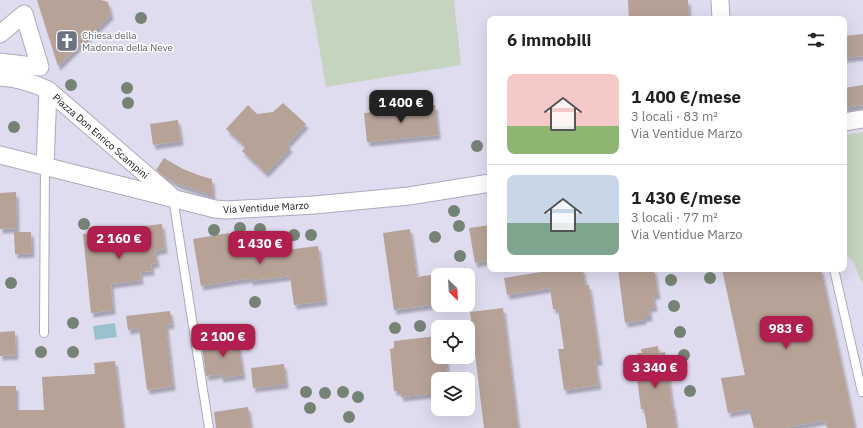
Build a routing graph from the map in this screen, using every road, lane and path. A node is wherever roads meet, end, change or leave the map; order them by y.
1 (720, 0) edge
2 (721, 16) edge
3 (0, 34) edge
4 (0, 62) edge
5 (0, 77) edge
6 (48, 90) junction
7 (863, 118) edge
8 (847, 121) edge
9 (0, 155) edge
10 (45, 166) junction
11 (487, 183) edge
12 (173, 198) junction
13 (835, 272) edge
14 (44, 333) dead end
15 (862, 392) dead end
16 (209, 428) edge

1 - 2 street
3 - 4 street
5 - 6 street, Piazza Don Enrico Scampini
6 - 10 street
6 - 12 street, Piazza Don Enrico Scampini
7 - 8 street
9 - 10 street, Via Ventidue Marzo
10 - 12 street, Via Ventidue Marzo
10 - 14 lane
11 - 12 street, Via Ventidue Marzo
12 - 16 lane
13 - 15 lane

